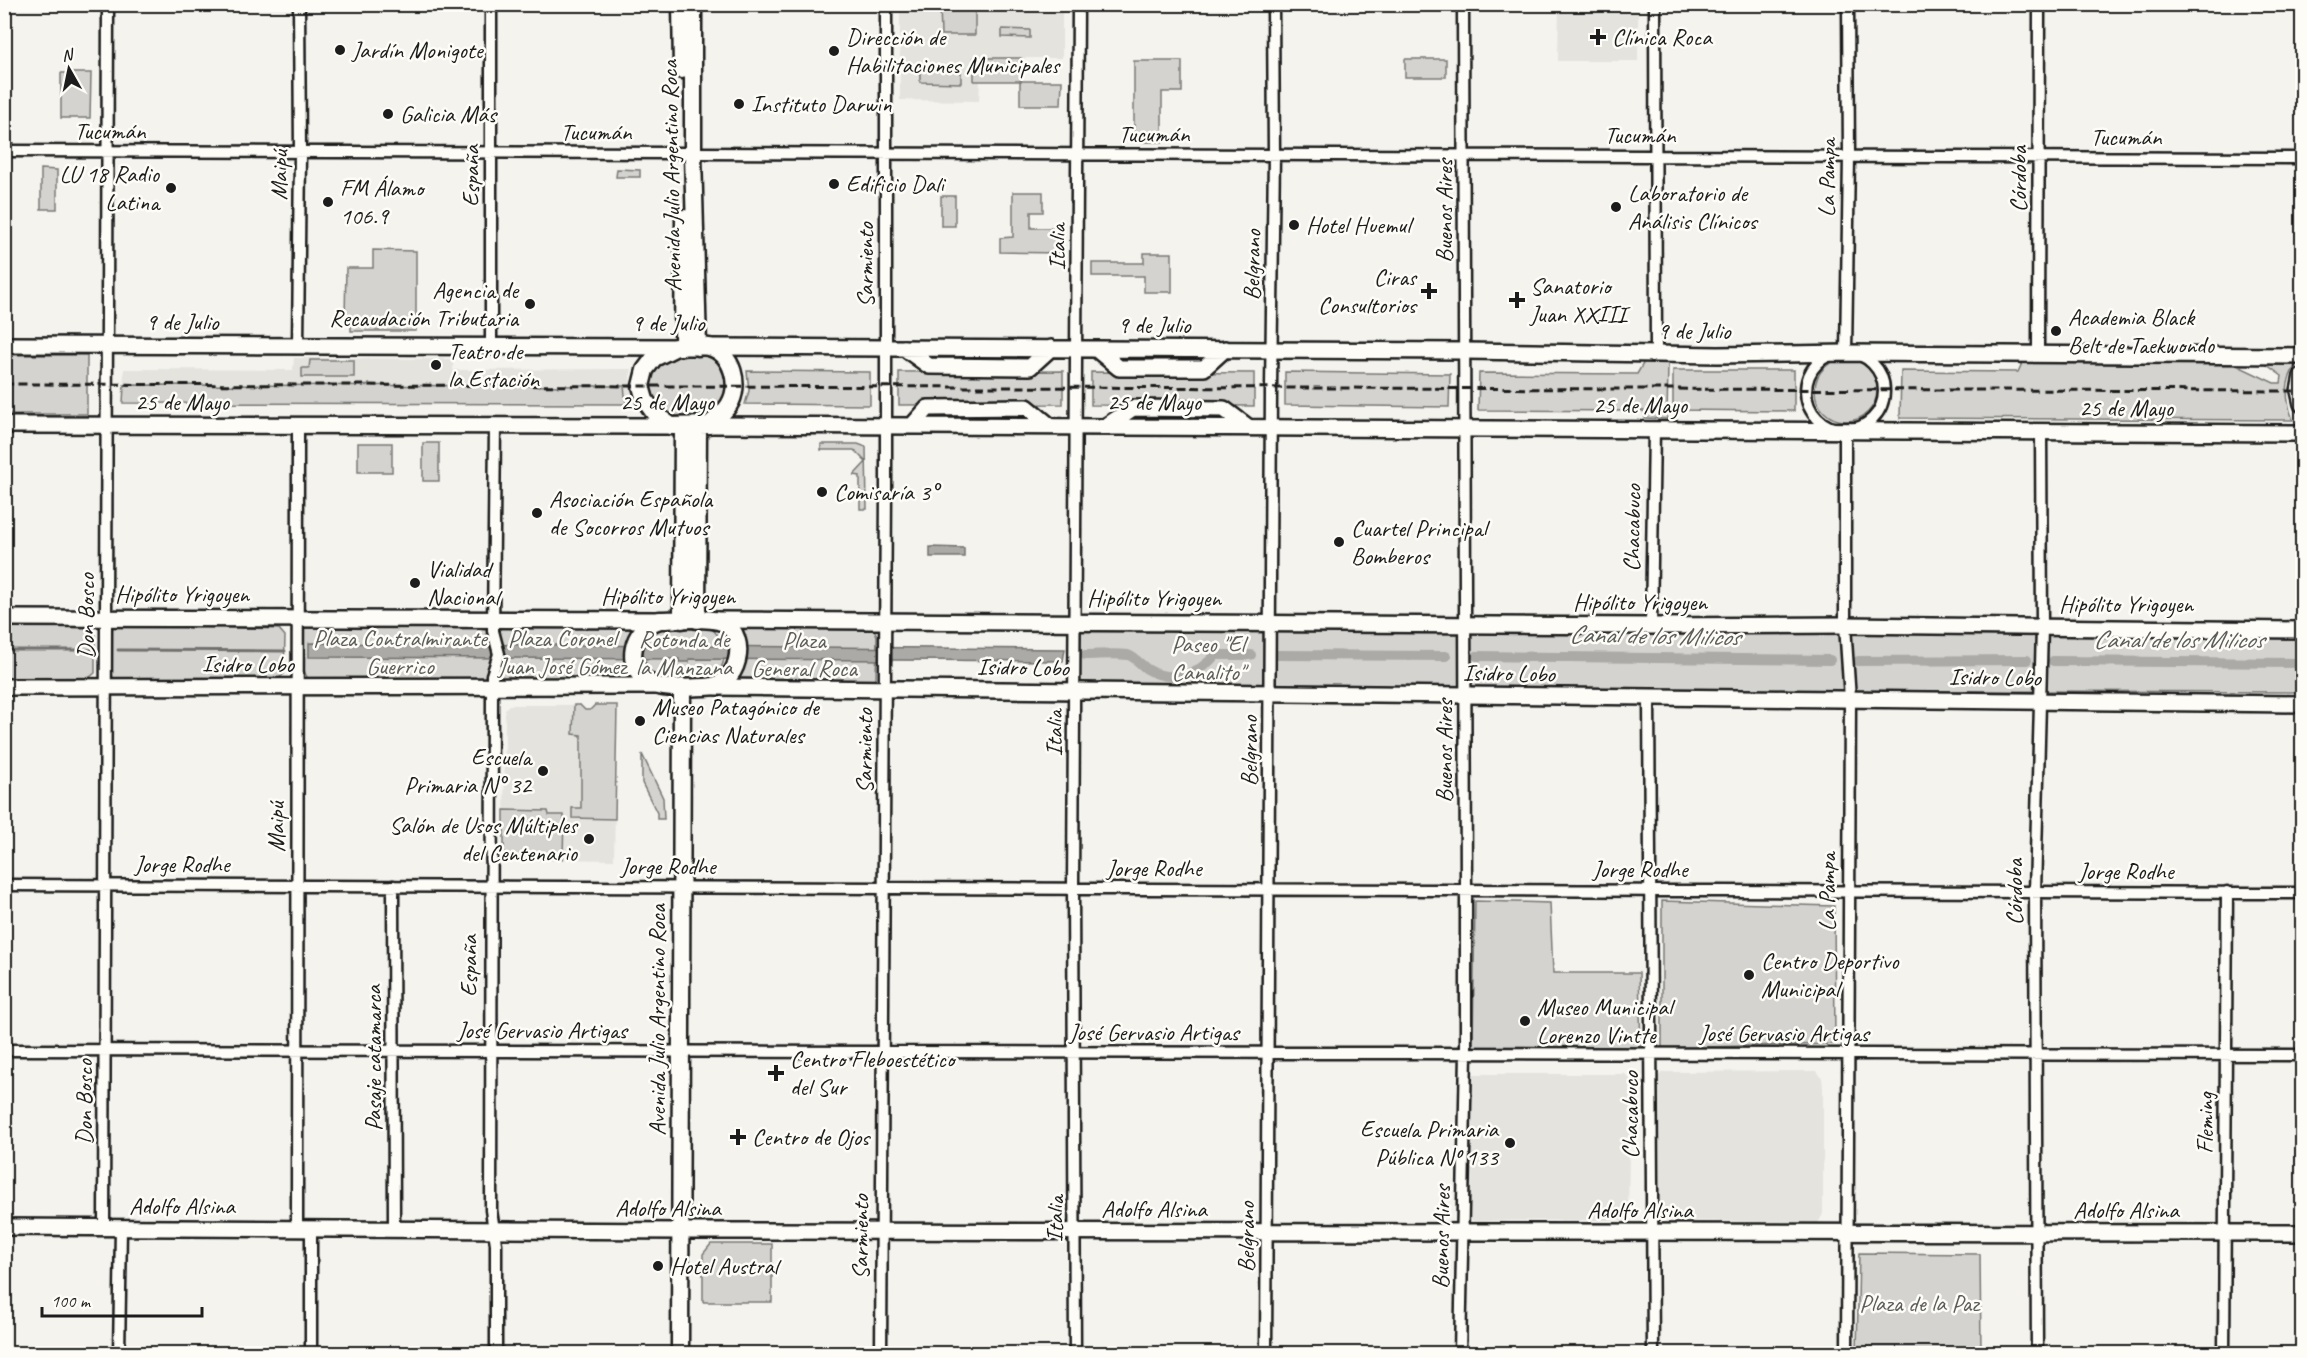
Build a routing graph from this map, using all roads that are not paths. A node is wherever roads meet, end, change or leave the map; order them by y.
1 (108, 4) edge
2 (299, 4) edge
3 (491, 4) edge
4 (681, 4) edge
5 (693, 4) edge
6 (886, 4) edge
7 (1078, 4) edge
8 (1273, 4) edge
9 (1463, 4) edge
10 (1655, 4) edge
11 (1848, 4) edge
12 (2039, 4) edge
13 (4, 152) edge
14 (108, 152) junction
15 (300, 153) junction
16 (492, 153) junction
17 (688, 154) junction
18 (885, 154) junction
19 (1079, 154) junction
20 (1274, 155) junction
21 (1465, 156) junction
22 (1655, 156) junction
23 (1849, 157) junction
24 (2039, 158) junction
25 (2302, 158) edge
26 (4, 345) edge
27 (107, 345) junction
28 (298, 346) junction
29 (692, 347) junction
30 (491, 348) junction
31 (886, 348) junction
32 (1076, 349) junction
33 (1272, 349) junction
34 (1465, 351) junction
35 (1846, 353) junction
36 (2037, 353) junction
37 (1656, 355) junction
38 (2302, 356) edge
39 (2302, 376) edge
40 (2302, 404) edge
41 (4, 425) edge
42 (107, 426) junction
43 (298, 426) junction
44 (495, 426) junction
45 (690, 426) junction
46 (886, 426) junction
47 (1076, 426) junction
48 (1271, 427) junction
49 (1464, 429) junction
50 (1654, 429) junction
51 (1845, 430) junction
52 (2040, 432) junction
53 (2302, 433) edge
54 (4, 618) edge
55 (106, 618) junction
56 (298, 618) junction
57 (494, 619) junction
58 (660, 620) junction
59 (698, 620) junction
60 (885, 621) junction
61 (1075, 622) junction
62 (1270, 623) junction
63 (1465, 624) junction
64 (1845, 625) junction
65 (1651, 626) junction
66 (2042, 628) junction
67 (2302, 630) edge
68 (4, 687) edge
69 (106, 687) junction
70 (297, 687) junction
71 (492, 687) junction
72 (658, 687) junction
73 (687, 687) junction
74 (715, 687) junction
75 (885, 689) junction
76 (1076, 690) junction
77 (1270, 693) junction
78 (1465, 695) junction
79 (1649, 697) junction
80 (1850, 699) junction
81 (2039, 700) junction
82 (2302, 704) edge
83 (4, 885) edge
84 (106, 885) junction
85 (297, 886) junction
86 (393, 886) junction
87 (490, 886) junction
88 (686, 887) junction
89 (884, 888) junction
90 (1073, 888) junction
91 (1269, 889) junction
92 (1466, 890) junction
93 (1650, 890) junction
94 (1848, 891) junction
95 (2035, 892) junction
96 (2227, 892) junction
97 (2302, 893) edge
98 (4, 1050) edge
99 (105, 1050) junction
100 (297, 1051) junction
101 (395, 1051) junction
102 (490, 1051) junction
103 (686, 1052) junction
104 (883, 1052) junction
105 (1074, 1052) junction
106 (1268, 1053) junction
107 (1466, 1053) junction
108 (1651, 1054) junction
109 (1848, 1054) junction
110 (2036, 1054) junction
111 (2226, 1054) junction
112 (2302, 1055) edge
113 (4, 1227) edge
114 (104, 1228) junction
115 (121, 1228) junction
116 (304, 1229) junction
117 (394, 1229) junction
118 (494, 1230) junction
119 (686, 1230) junction
120 (881, 1231) junction
121 (1076, 1231) junction
122 (1267, 1232) junction
123 (1461, 1232) junction
124 (1652, 1232) junction
125 (1848, 1233) junction
126 (2038, 1233) junction
127 (2225, 1233) junction
128 (2302, 1233) edge
129 (119, 1353) edge
130 (311, 1353) edge
131 (496, 1353) edge
132 (680, 1353) edge
133 (691, 1353) edge
134 (880, 1353) edge
135 (1075, 1353) edge
136 (1266, 1353) edge
137 (1460, 1353) edge
138 (1653, 1353) edge
139 (1847, 1353) edge
140 (2037, 1353) edge
141 (2224, 1353) edge

1 - 14 street, Don Bosco
2 - 15 street, Maipú
3 - 16 street, España
4 - 17 main road, Avenida Julio Argentino Roca
5 - 17 main road, Avenida Julio Argentino Roca
6 - 18 street, Sarmiento
7 - 19 street, Italia
8 - 20 street, Belgrano
9 - 21 street, Buenos Aires
10 - 22 street
11 - 23 street, La Pampa
12 - 24 street, Córdoba
13 - 14 street, Tucumán
14 - 15 street, Tucumán
14 - 27 street, Don Bosco
15 - 16 street, Tucumán
15 - 28 street, Maipú
16 - 17 street, Tucumán
16 - 30 street, España
17 - 18 street, Tucumán
17 - 29 main road, Avenida Julio Argentino Roca
18 - 19 street, Tucumán
18 - 31 street, Sarmiento
19 - 20 street, Tucumán
19 - 32 street, Italia
20 - 21 street, Tucumán
20 - 33 street, Belgrano
21 - 22 street, Tucumán
21 - 34 street, Buenos Aires
22 - 23 street, Tucumán
22 - 37 street
23 - 24 street, Tucumán
23 - 35 street, La Pampa
24 - 25 street, Tucumán
24 - 36 street, Córdoba
26 - 27 main road, 9 de Julio
27 - 28 main road, 9 de Julio
27 - 42 street, Don Bosco
28 - 30 main road, 9 de Julio
29 - 30 main road, 9 de Julio
29 - 31 main road, 9 de Julio
29 - 45 main road
29 - 45 main road
31 - 32 main road, 9 de Julio
31 - 46 street, Sarmiento
32 - 33 main road, 9 de Julio
32 - 47 street, Italia
33 - 34 main road, 9 de Julio
33 - 48 street, Belgrano
34 - 37 main road, 9 de Julio
34 - 49 street, Buenos Aires
35 - 36 main road, 9 de Julio
35 - 37 main road, 9 de Julio
35 - 51 street
35 - 51 street
36 - 38 main road, 9 de Julio
39 - 40 main road
41 - 42 main road, 25 de Mayo
42 - 43 main road, 25 de Mayo
42 - 55 street, Don Bosco
43 - 44 main road, 25 de Mayo
43 - 56 street, Maipú
44 - 45 main road, 25 de Mayo
44 - 57 street
45 - 46 main road, 25 de Mayo
45 - 59 main road
46 - 47 main road, 25 de Mayo
46 - 60 street, Sarmiento
47 - 48 main road, 25 de Mayo
47 - 61 street, Italia
48 - 49 main road, 25 de Mayo
48 - 62 street, Belgrano
49 - 50 main road, 25 de Mayo
49 - 63 street, Buenos Aires
50 - 51 main road, 25 de Mayo
50 - 65 street, Chacabuco
51 - 52 main road, 25 de Mayo
51 - 64 street, La Pampa
52 - 53 main road, 25 de Mayo
52 - 66 street, Córdoba
54 - 55 main road, Hipólito Yrigoyen
55 - 56 main road, Hipólito Yrigoyen
55 - 69 street, Don Bosco
56 - 57 main road, Hipólito Yrigoyen
56 - 70 street, Maipú
57 - 58 main road, Hipólito Yrigoyen
57 - 71 street, España
58 - 59 main road, Hipólito Yrigoyen
58 - 72 main road
59 - 60 main road, Hipólito Yrigoyen
59 - 74 main road
60 - 61 main road, Hipólito Yrigoyen
60 - 75 street, Sarmiento
61 - 62 main road, Hipólito Yrigoyen
61 - 76 street, Italia
62 - 63 main road, Hipólito Yrigoyen
62 - 77 street, Belgrano
63 - 65 main road, Hipólito Yrigoyen
63 - 78 street, Buenos Aires
64 - 65 main road, Hipólito Yrigoyen
64 - 66 main road, Hipólito Yrigoyen
64 - 80 street, La Pampa
66 - 67 main road, Hipólito Yrigoyen
66 - 81 street, Córdoba
68 - 69 main road, Isidro Lobo
69 - 70 main road, Isidro Lobo
69 - 84 street, Don Bosco
70 - 71 main road, Isidro Lobo
70 - 85 street, Maipú
71 - 72 main road, Isidro Lobo
71 - 87 street, España
72 - 73 main road
73 - 74 main road
73 - 88 main road, Avenida Julio Argentino Roca
74 - 75 main road, Isidro Lobo
75 - 76 main road, Isidro Lobo
75 - 89 street, Sarmiento
76 - 77 main road, Isidro Lobo
76 - 90 street, Italia
77 - 78 main road, Isidro Lobo
77 - 91 street, Belgrano
78 - 79 main road, Isidro Lobo
78 - 92 street, Buenos Aires
79 - 80 main road, Isidro Lobo
79 - 93 street, Chacabuco
80 - 81 main road, Isidro Lobo
80 - 94 street, La Pampa
81 - 82 main road, Isidro Lobo
81 - 95 street, Córdoba
83 - 84 street, Jorge Rodhe
84 - 85 street, Jorge Rodhe
84 - 99 street, Don Bosco
85 - 86 street, Jorge Rodhe
85 - 100 street, Maipú
86 - 87 street, Jorge Rodhe
86 - 101 street, Pasaje catamarca
87 - 88 street, Jorge Rodhe
87 - 102 street, España
88 - 89 street, Jorge Rodhe
88 - 103 main road, Avenida Julio Argentino Roca
89 - 90 street, Jorge Rodhe
89 - 104 street, Sarmiento
90 - 91 street, Jorge Rodhe
90 - 105 street, Italia
91 - 92 street, Jorge Rodhe
91 - 106 street, Belgrano
92 - 93 street, Jorge Rodhe
92 - 107 street, Buenos Aires
93 - 94 street, Jorge Rodhe
93 - 108 street, Chacabuco
94 - 95 street, Jorge Rodhe
94 - 109 street, La Pampa
95 - 96 street, Jorge Rodhe
95 - 110 street, Córdoba
96 - 97 street, Jorge Rodhe
96 - 111 street, Fleming
98 - 99 street, José Gervasio Artigas
99 - 100 street, José Gervasio Artigas
99 - 114 street, Don Bosco
100 - 101 street, José Gervasio Artigas
100 - 116 street, Maipú
101 - 102 street, José Gervasio Artigas
101 - 117 street, Pasaje catamarca
102 - 103 street, José Gervasio Artigas
102 - 118 street, España
103 - 104 street, José Gervasio Artigas
103 - 119 main road, Avenida Julio Argentino Roca
104 - 105 street, José Gervasio Artigas
104 - 120 street, Sarmiento
105 - 106 street, José Gervasio Artigas
105 - 121 street, Italia
106 - 107 street, José Gervasio Artigas
106 - 122 street, Belgrano
107 - 108 street, José Gervasio Artigas
107 - 123 street, Buenos Aires
108 - 109 street, José Gervasio Artigas
108 - 124 street, Chacabuco
109 - 110 street, José Gervasio Artigas
109 - 125 street, La Pampa
110 - 111 street, José Gervasio Artigas
110 - 126 street, Córdoba
111 - 112 street, José Gervasio Artigas
111 - 127 street, Fleming
113 - 114 main road, Adolfo Alsina
114 - 115 main road, Adolfo Alsina
115 - 116 main road, Adolfo Alsina
115 - 129 street
116 - 117 main road, Adolfo Alsina
116 - 130 street, Maipú
117 - 118 main road, Adolfo Alsina
118 - 119 main road, Adolfo Alsina
118 - 131 street, España
119 - 120 main road, Adolfo Alsina
119 - 132 main road, Avenida Julio Argentino Roca
119 - 133 main road, Avenida Julio Argentino Roca
120 - 121 main road, Adolfo Alsina
120 - 134 street, Sarmiento
121 - 122 main road, Adolfo Alsina
121 - 135 street, Italia
122 - 123 main road, Adolfo Alsina
122 - 136 street, Belgrano
123 - 124 main road, Adolfo Alsina
123 - 137 street, Buenos Aires
124 - 125 main road, Adolfo Alsina
124 - 138 street, Chacabuco
125 - 126 main road, Adolfo Alsina
125 - 139 street, La Pampa
126 - 127 main road, Adolfo Alsina
126 - 140 street, Córdoba
127 - 128 main road, Adolfo Alsina
127 - 141 street, Fleming

